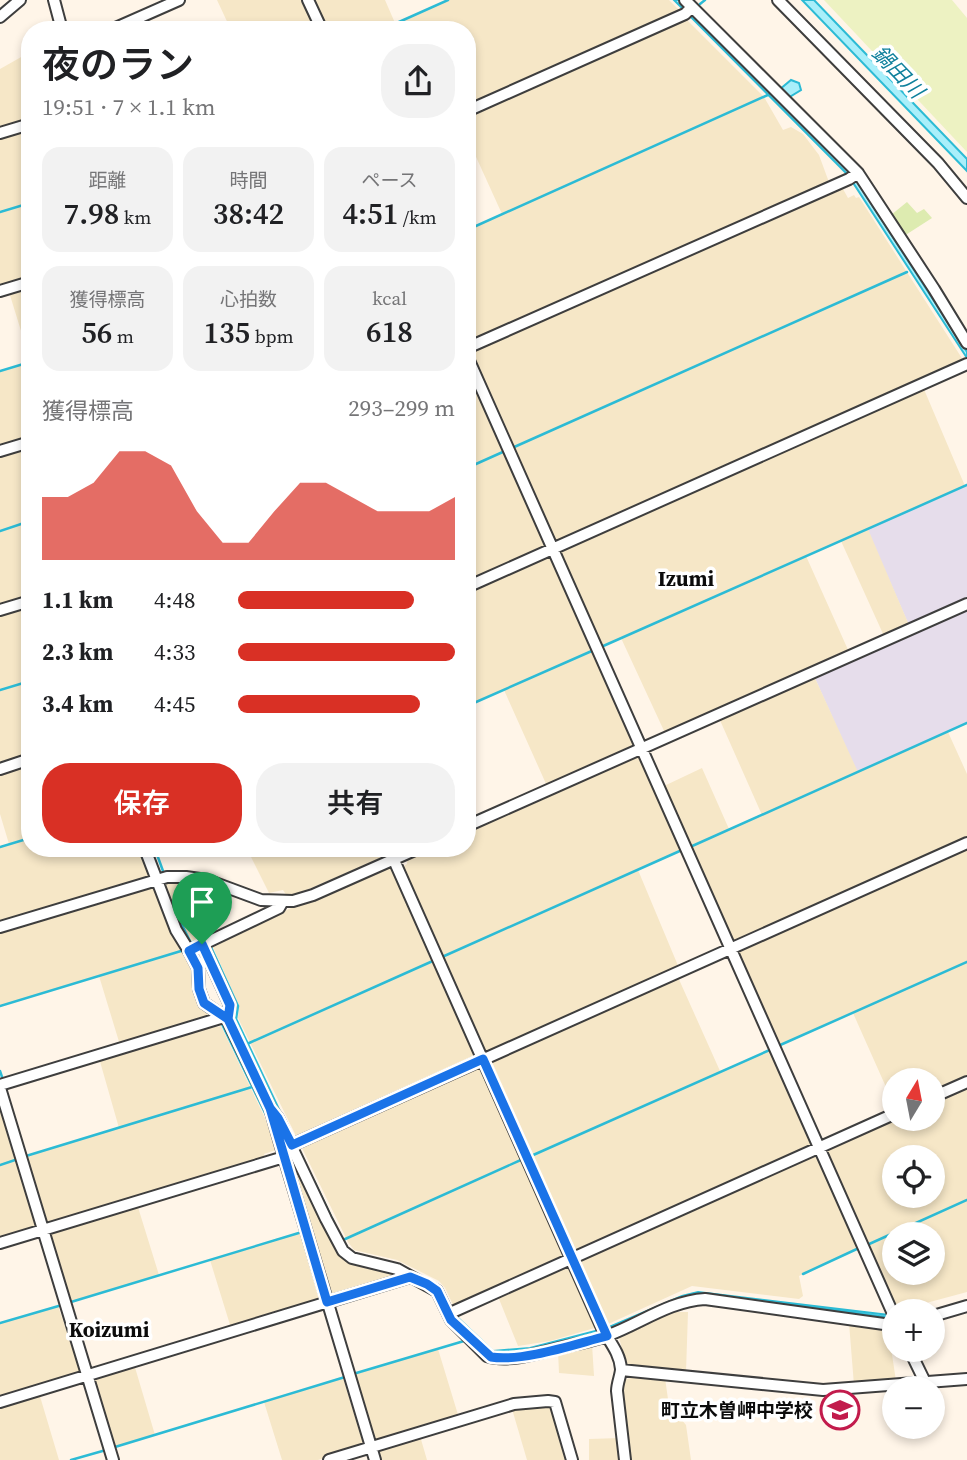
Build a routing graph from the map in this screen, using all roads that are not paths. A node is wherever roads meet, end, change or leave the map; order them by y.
1 (20, 0) edge
2 (54, 0) edge
3 (178, 0) edge
4 (309, 0) edge
5 (778, 0) edge
6 (688, 8) edge
7 (0, 17) edge
8 (60, 21) edge
9 (131, 21) edge
10 (318, 21) edge
11 (476, 107) edge
12 (21, 127) edge
13 (0, 133) edge
14 (854, 176) junction
15 (967, 198) edge
16 (21, 285) edge
17 (0, 291) edge
18 (967, 343) edge
19 (476, 344) edge
20 (967, 364) edge
21 (476, 376) edge
22 (21, 445) edge
23 (0, 451) edge
24 (553, 548) junction
25 (476, 583) edge
26 (21, 604) edge
27 (967, 604) edge
28 (0, 610) edge
29 (643, 749) junction
30 (21, 763) edge
31 (0, 769) edge
32 (476, 823) edge
33 (967, 843) edge
34 (148, 857) edge
35 (386, 857) edge
36 (393, 857) edge
37 (156, 880) junction
38 (283, 901) junction
39 (0, 927) edge
40 (202, 944) junction
41 (731, 949) junction
42 (189, 951) junction
43 (222, 1018) junction
44 (483, 1059) junction
45 (967, 1082) edge
46 (0, 1087) edge
47 (945, 1092) edge
48 (270, 1108) junction
49 (882, 1119) edge
50 (292, 1145) junction
51 (819, 1147) junction
52 (284, 1157) junction
53 (46, 1229) junction
54 (0, 1243) edge
55 (571, 1258) junction
56 (410, 1277) junction
57 (886, 1299) edge
58 (327, 1302) junction
59 (967, 1306) edge
60 (945, 1312) edge
61 (448, 1314) junction
62 (882, 1324) edge
63 (605, 1332) junction
64 (621, 1370) junction
65 (90, 1374) junction
66 (967, 1379) edge
67 (945, 1381) edge
68 (882, 1385) edge
69 (0, 1402) edge
70 (371, 1447) junction
71 (113, 1460) edge
72 (329, 1460) edge
73 (375, 1460) edge
74 (572, 1460) edge
75 (625, 1460) edge

1 - 7 street
2 - 8 street
3 - 9 street
4 - 10 street
5 - 15 street
6 - 11 street
6 - 14 street
12 - 13 street
14 - 18 street
14 - 19 street
16 - 17 street
20 - 24 street
21 - 24 street
22 - 23 street
24 - 25 street
24 - 29 street
26 - 28 street
27 - 29 street
29 - 32 street
29 - 41 street
30 - 31 street
33 - 41 street
34 - 37 street
35 - 38 street
36 - 44 street
37 - 38 street
37 - 39 street
37 - 42 street
38 - 40 street
40 - 42 street
40 - 43 street
41 - 44 street
41 - 51 street
42 - 43 street
43 - 46 street
43 - 48 street
44 - 50 street
44 - 55 street
45 - 47 street
46 - 53 street
48 - 50 street
48 - 52 street
49 - 51 street
50 - 56 street
51 - 55 street
51 - 57 street
52 - 53 street
52 - 58 street
53 - 54 street
53 - 65 street
55 - 61 street
55 - 63 street
56 - 58 street
56 - 61 street
58 - 65 street
58 - 70 street
59 - 60 street
61 - 63 street
62 - 63 street
63 - 64 street
64 - 68 street
64 - 75 street
65 - 69 street
65 - 71 street
66 - 67 street
70 - 72 street
70 - 73 street
70 - 74 street

